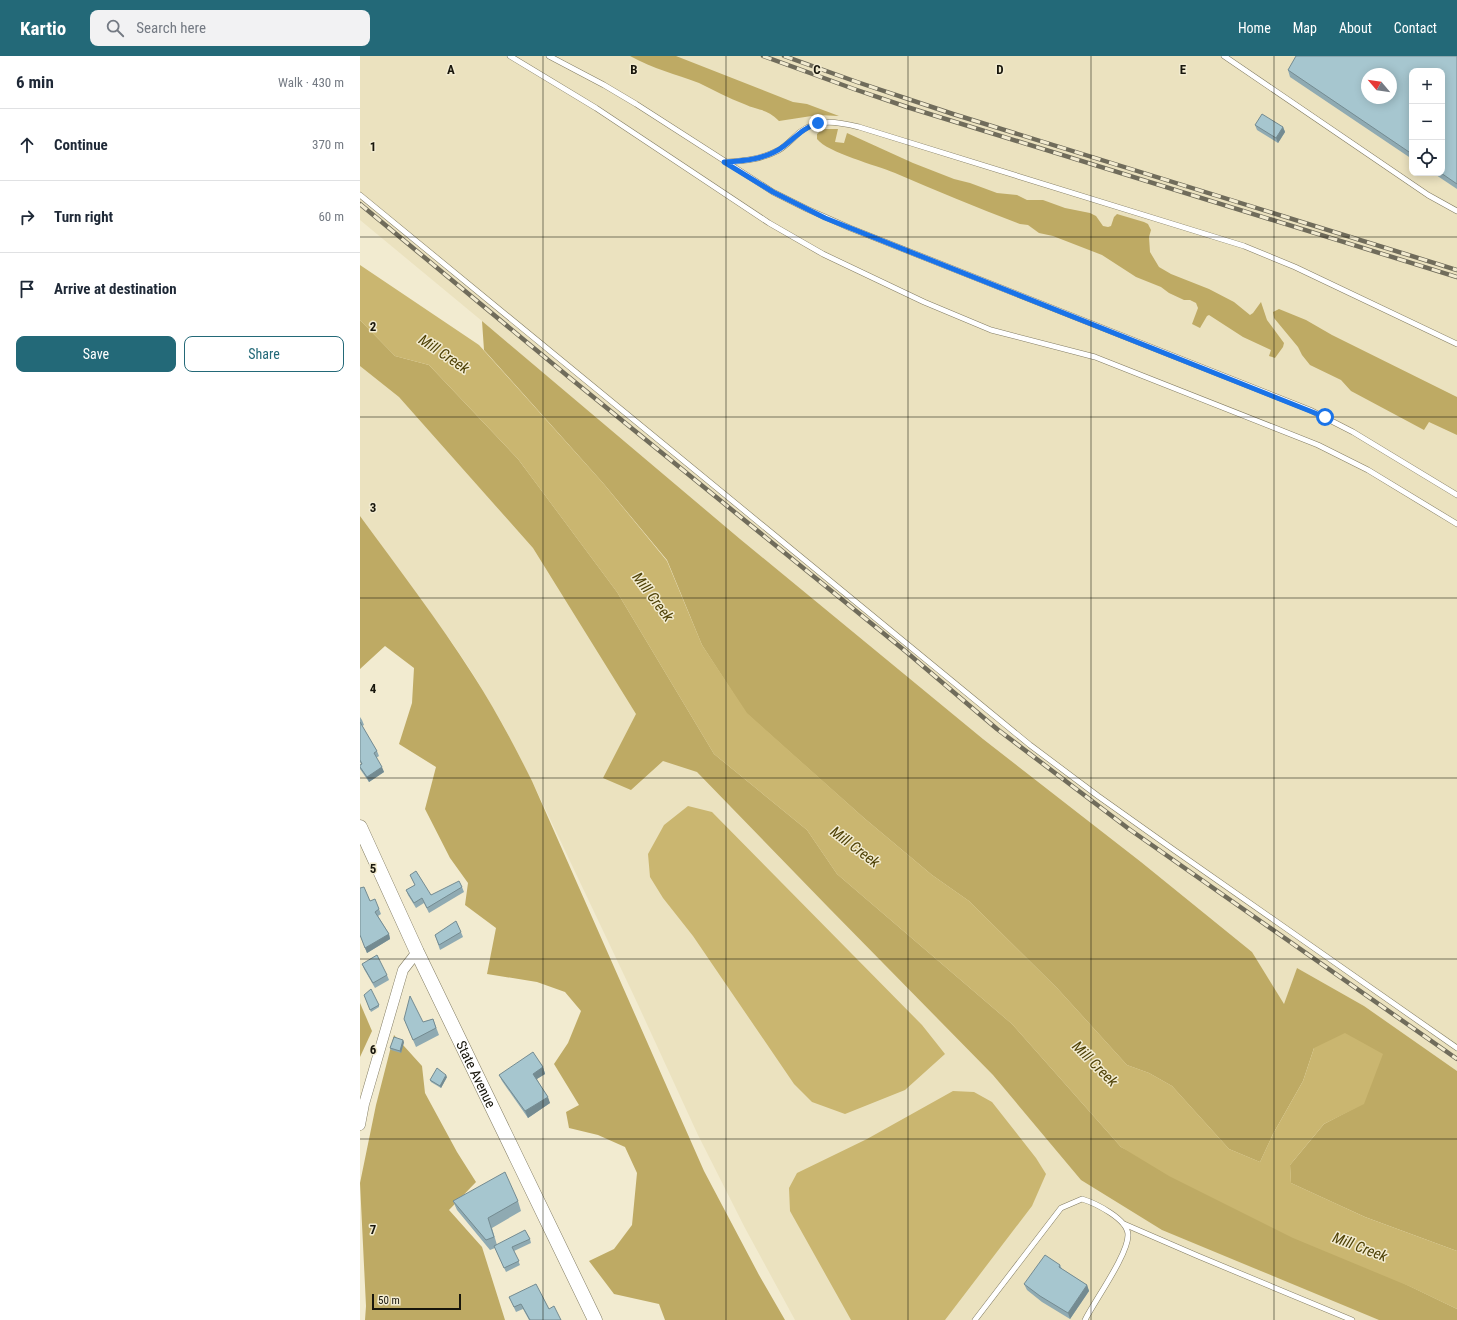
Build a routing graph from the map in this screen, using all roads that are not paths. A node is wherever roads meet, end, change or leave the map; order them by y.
1 (510, 56) edge
2 (548, 56) edge
3 (1224, 56) edge
4 (724, 162) junction
5 (360, 195) edge
6 (1457, 211) edge
7 (1457, 344) edge
8 (1457, 495) edge
9 (1457, 524) edge
10 (360, 827) edge
11 (417, 952) junction
12 (1457, 1048) edge
13 (360, 1125) edge
14 (1124, 1224) junction
15 (595, 1320) edge
16 (975, 1320) edge
17 (1085, 1320) edge
18 (1352, 1320) edge

1 - 9 lane
2 - 4 lane
3 - 6 lane
4 - 7 lane
4 - 8 lane
5 - 12 lane
10 - 11 main road, State Avenue
11 - 13 street
11 - 15 main road, State Avenue
14 - 16 lane
14 - 17 lane
14 - 18 lane

